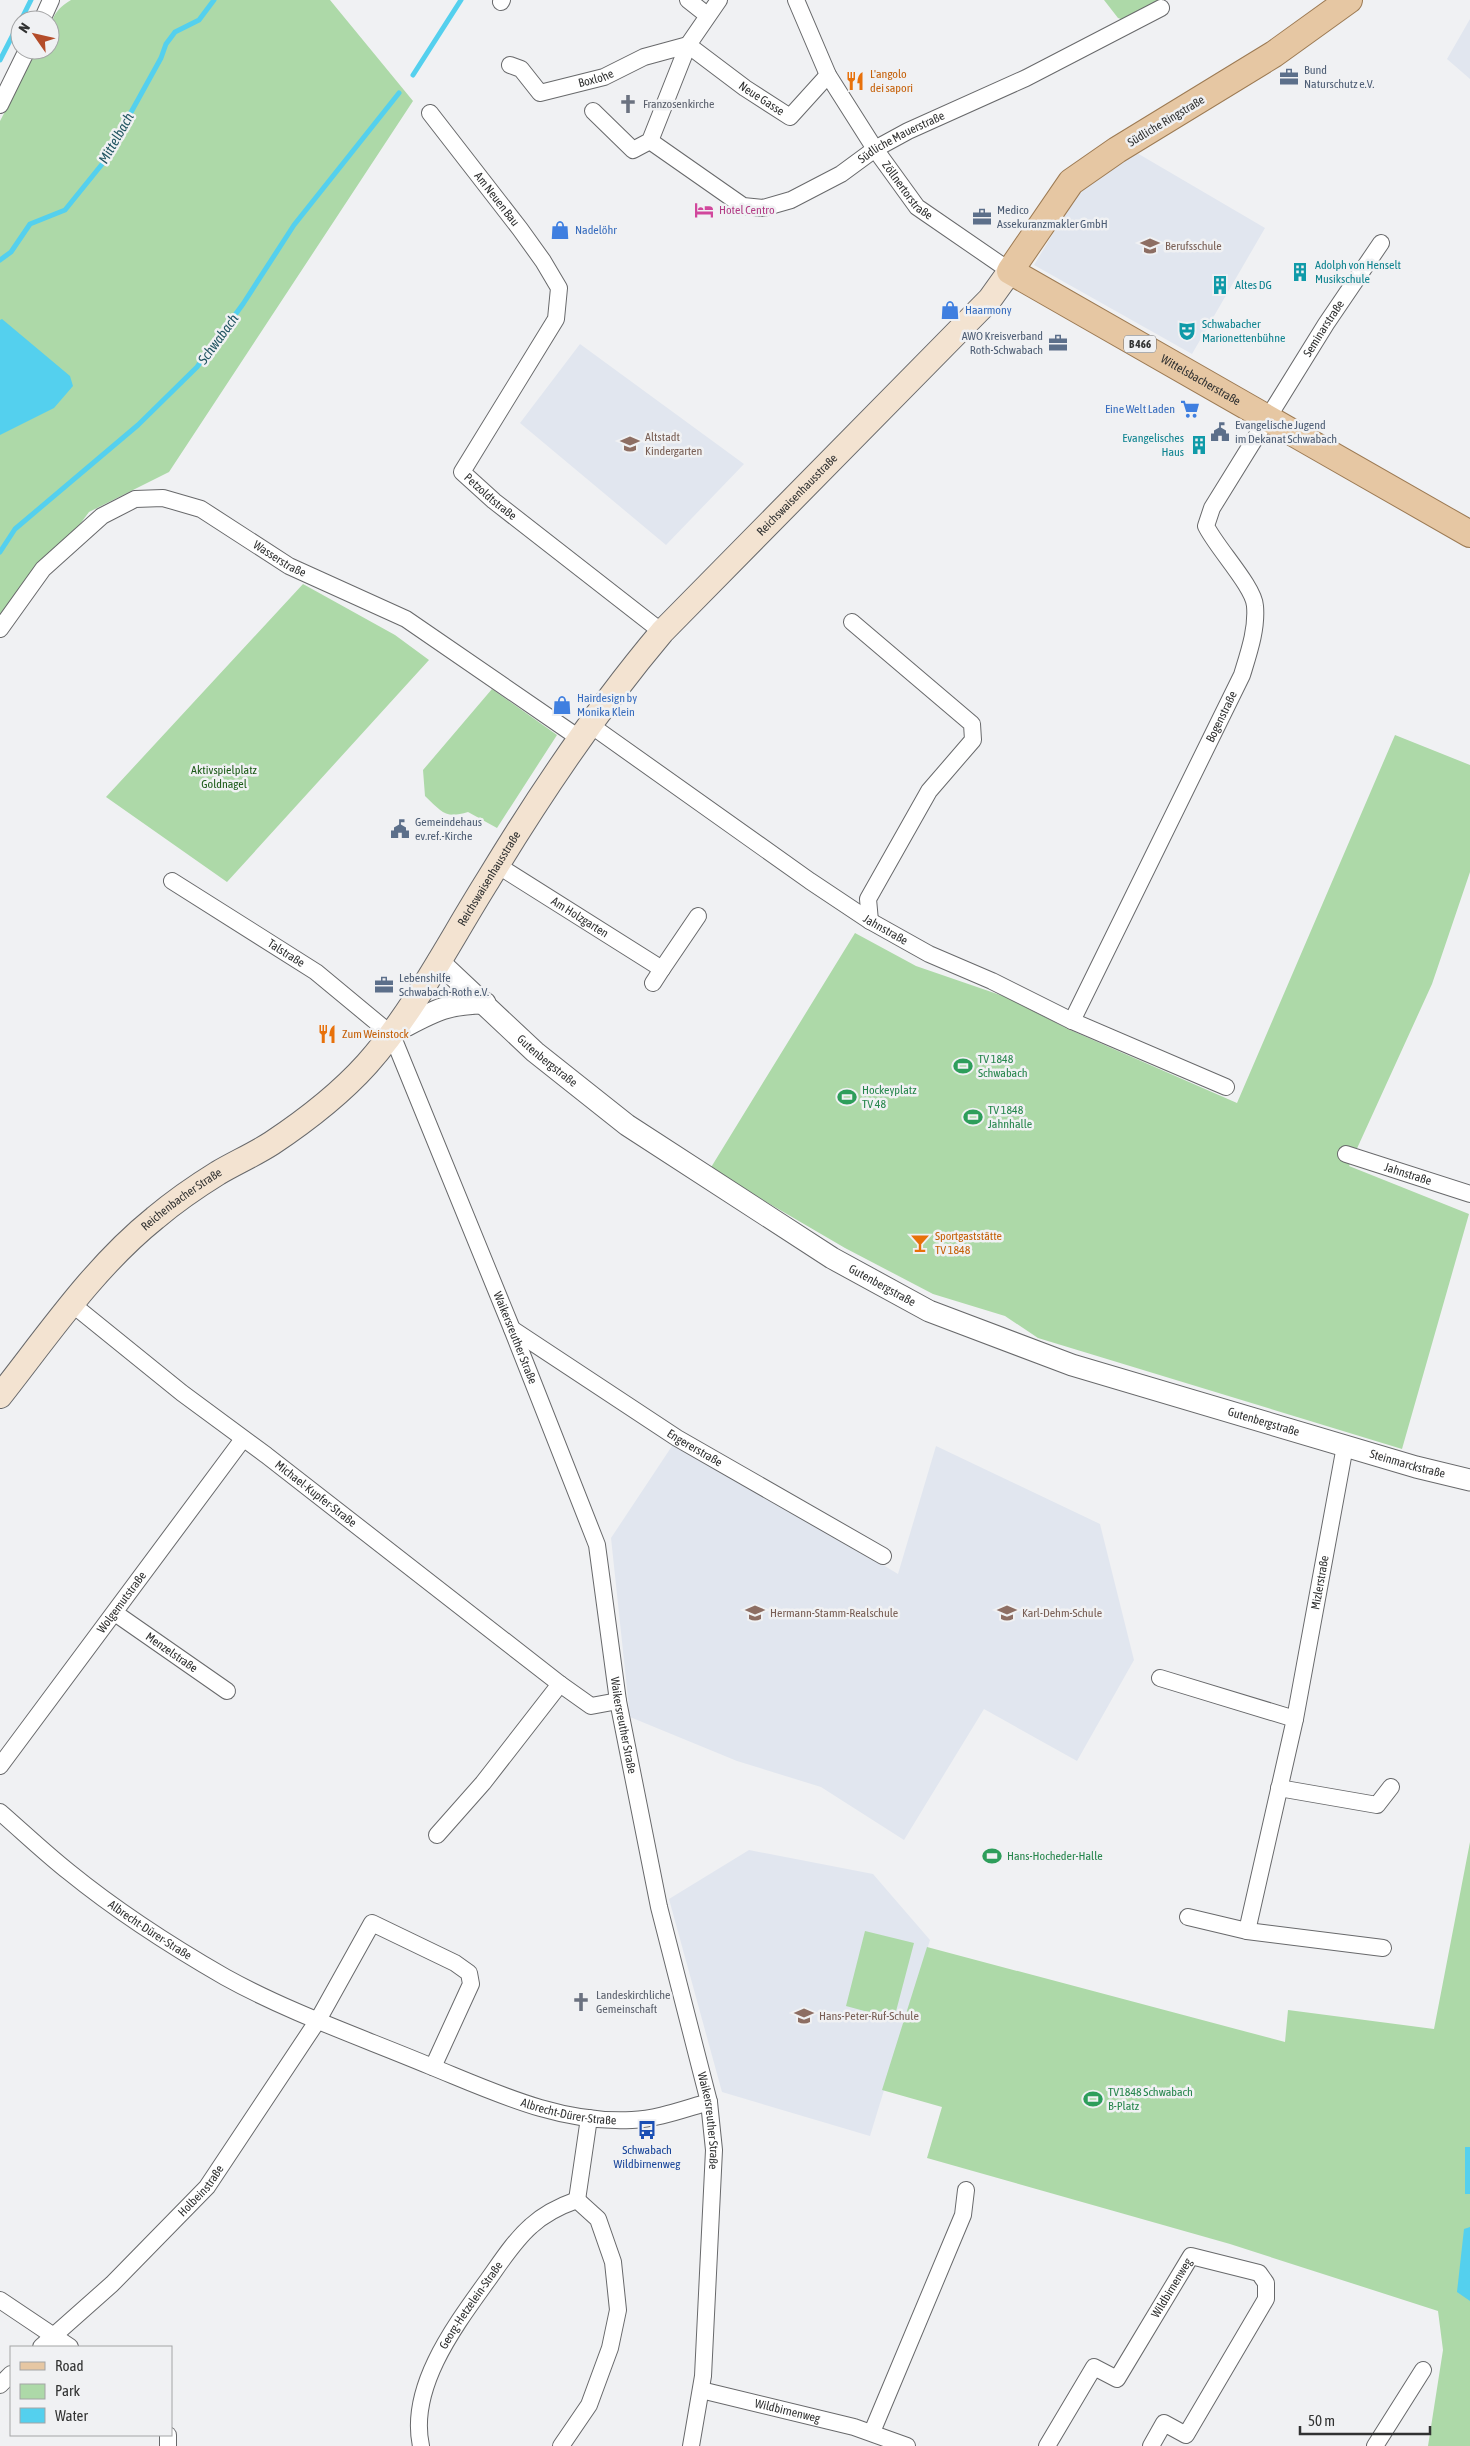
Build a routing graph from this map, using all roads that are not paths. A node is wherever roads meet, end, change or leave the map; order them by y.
1 (688, 0) edge
2 (719, 0) edge
3 (796, 0) edge
4 (1349, 0) edge
5 (1161, 8) dead end
6 (707, 15) junction
7 (688, 45) junction
8 (22, 60) edge
9 (510, 65) dead end
10 (828, 75) junction
11 (0, 105) edge
12 (593, 111) dead end
13 (430, 113) dead end
14 (650, 141) junction
15 (875, 149) junction
16 (1381, 243) dead end
17 (1010, 271) junction
18 (559, 288) joint
19 (1269, 417) junction
20 (1469, 530) edge
21 (852, 622) dead end
22 (0, 629) edge
23 (662, 632) junction
24 (584, 731) junction
25 (497, 865) junction
26 (172, 881) dead end
27 (698, 916) dead end
28 (870, 921) junction
29 (438, 961) junction
30 (662, 969) junction
31 (653, 983) dead end
32 (485, 1003) junction
33 (1072, 1021) junction
34 (394, 1033) junction
35 (1226, 1087) dead end
36 (1346, 1154) dead end
37 (1470, 1194) edge
38 (72, 1304) junction
39 (512, 1328) junction
40 (0, 1396) edge
41 (243, 1439) junction
42 (1345, 1446) junction
43 (1470, 1480) edge
44 (884, 1556) dead end
45 (115, 1613) junction
46 (1160, 1678) dead end
47 (560, 1684) junction
48 (227, 1691) dead end
49 (618, 1701) junction
50 (1295, 1719) junction
51 (0, 1766) edge
52 (1391, 1787) dead end
53 (1279, 1788) junction
54 (0, 1812) edge
55 (437, 1835) dead end
56 (1188, 1917) dead end
57 (1247, 1931) junction
58 (1383, 1948) dead end
59 (318, 2020) junction
60 (433, 2067) junction
61 (709, 2102) junction
62 (589, 2118) junction
63 (966, 2190) dead end
64 (577, 2200) junction
65 (0, 2300) edge
66 (54, 2336) junction
67 (42, 2346) edge
68 (69, 2346) edge
69 (1423, 2370) dead end
70 (10, 2375) edge
71 (0, 2384) edge
72 (701, 2390) junction
73 (872, 2432) junction
74 (421, 2446) edge
75 (561, 2446) edge
76 (691, 2446) edge
77 (906, 2446) edge
78 (1047, 2446) edge
79 (1151, 2446) edge
80 (1375, 2446) edge

1 - 6 street
2 - 6 street
3 - 10 street, Zöllnertorstraße
4 - 17 main road, Südliche Ringstraße
5 - 15 street, Südliche Mauerstraße
6 - 7 street
7 - 9 street, Boxlohe
7 - 10 street, Neue Gasse
7 - 14 street
8 - 11 street
10 - 15 street, Zöllnertorstraße
12 - 14 street
13 - 18 street, Am Neuen Bau
14 - 15 street, Südliche Mauerstraße
15 - 17 street, Zöllnertorstraße
16 - 19 street, Seminarstraße
17 - 19 main road, Wittelsbacherstraße / B 466
17 - 23 main road, Reichswaisenhausstraße
18 - 23 street, Petzoldtstraße
19 - 20 main road, Wittelsbacherstraße / B 466
19 - 33 street, Bogenstraße
21 - 28 street, Jahnstraße
22 - 24 street, Wasserstraße
23 - 24 main road, Reichswaisenhausstraße
24 - 25 main road, Reichswaisenhausstraße
24 - 28 street
25 - 29 main road, Reichswaisenhausstraße
25 - 30 street, Am Holzgarten
26 - 34 street, Talstraße
27 - 30 street
28 - 33 street, Jahnstraße
29 - 32 street, Gutenbergstraße
29 - 34 main road, Reichswaisenhausstraße
30 - 31 street
32 - 34 street
32 - 42 street, Gutenbergstraße
33 - 35 street, Jahnstraße
34 - 38 main road, Reichenbacher Straße
34 - 39 street, Waikersreuther Straße
36 - 37 street, Jahnstraße
38 - 40 main road, Reichenbacher Straße
38 - 41 street, Michael-Kupfer-Straße
39 - 44 street, Engererstraße
39 - 49 street, Waikersreuther Straße
41 - 45 street, Wolgemutstraße
41 - 47 street, Michael-Kupfer-Straße
42 - 43 street, Steinmarckstraße
42 - 50 street, Mizlerstraße
45 - 48 street, Menzelstraße
45 - 51 street, Wolgemutstraße
46 - 50 street
47 - 49 street, Michael-Kupfer-Straße
47 - 55 street
49 - 61 street, Waikersreuther Straße
50 - 53 street, Mizlerstraße
52 - 53 street
53 - 57 street, Mizlerstraße
54 - 59 street, Albrecht-Dürer-Straße
56 - 57 street
57 - 58 street
59 - 60 street, Albrecht-Dürer-Straße
59 - 60 street
59 - 66 street, Holbeinstraße
60 - 62 street, Albrecht-Dürer-Straße
61 - 62 street, Albrecht-Dürer-Straße
61 - 72 street, Waikersreuther Straße
62 - 64 street
63 - 73 street
64 - 74 street, Georg-Hetzelein-Straße
64 - 75 street
65 - 66 street
66 - 67 street, Holbeinstraße
66 - 68 street
69 - 80 street
70 - 71 street
72 - 73 street, Wildbirnenweg
72 - 76 street, Waikersreuther Straße
73 - 77 street, Wildbirnenweg
78 - 79 street, Wildbirnenweg

